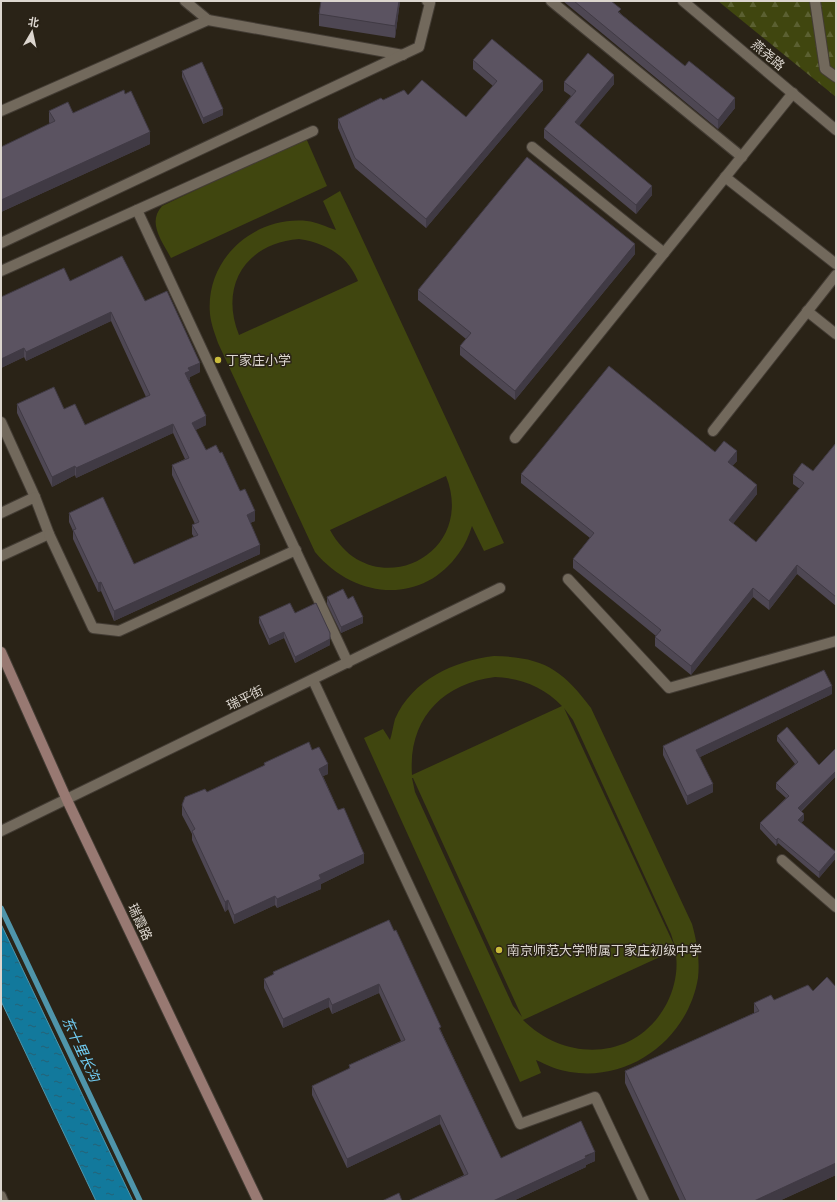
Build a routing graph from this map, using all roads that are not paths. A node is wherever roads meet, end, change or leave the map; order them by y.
1 (185, 1) edge
2 (427, 1) edge
3 (551, 1) edge
4 (683, 1) edge
5 (816, 1) edge
6 (208, 20) junction
7 (403, 55) junction
8 (836, 77) edge
9 (793, 93) junction
10 (1, 111) edge
11 (836, 130) edge
12 (313, 131) dead end
13 (532, 147) dead end
14 (742, 157) junction
15 (725, 177) junction
16 (137, 210) junction
17 (1, 244) edge
18 (664, 254) junction
19 (836, 264) edge
20 (1, 270) edge
21 (836, 275) edge
22 (807, 311) junction
23 (836, 334) edge
24 (1, 422) edge
25 (713, 430) dead end
26 (515, 438) dead end
27 (35, 497) junction
28 (1, 513) edge
29 (49, 534) junction
30 (296, 550) junction
31 (1, 556) edge
32 (568, 579) dead end
33 (500, 588) dead end
34 (836, 641) edge
35 (1, 652) edge
36 (348, 663) junction
37 (313, 680) junction
38 (67, 800) junction
39 (1, 831) edge
40 (782, 860) dead end
41 (836, 907) edge
42 (1, 1196) edge
43 (3, 1201) edge
44 (258, 1201) edge
45 (644, 1201) edge

1 - 6 street
2 - 7 street
3 - 14 street
4 - 9 street, 燕尧路
5 - 8 street
6 - 7 street
6 - 10 street
7 - 17 street
9 - 11 street, 燕尧路
9 - 14 street
12 - 16 street
13 - 18 street
14 - 15 street
15 - 18 street
15 - 19 street
16 - 20 street
16 - 30 street
18 - 26 street
21 - 22 street
22 - 23 street
22 - 25 street
24 - 27 street
27 - 28 street
27 - 29 street
29 - 30 street
29 - 31 street
30 - 36 street
32 - 34 street
33 - 36 street, 瑞平街
35 - 38 street, 瑞霞路
36 - 37 street, 瑞平街
37 - 38 street, 瑞平街
37 - 45 street
38 - 39 street, 瑞平街
38 - 44 street, 瑞霞路
40 - 41 street
42 - 43 street

